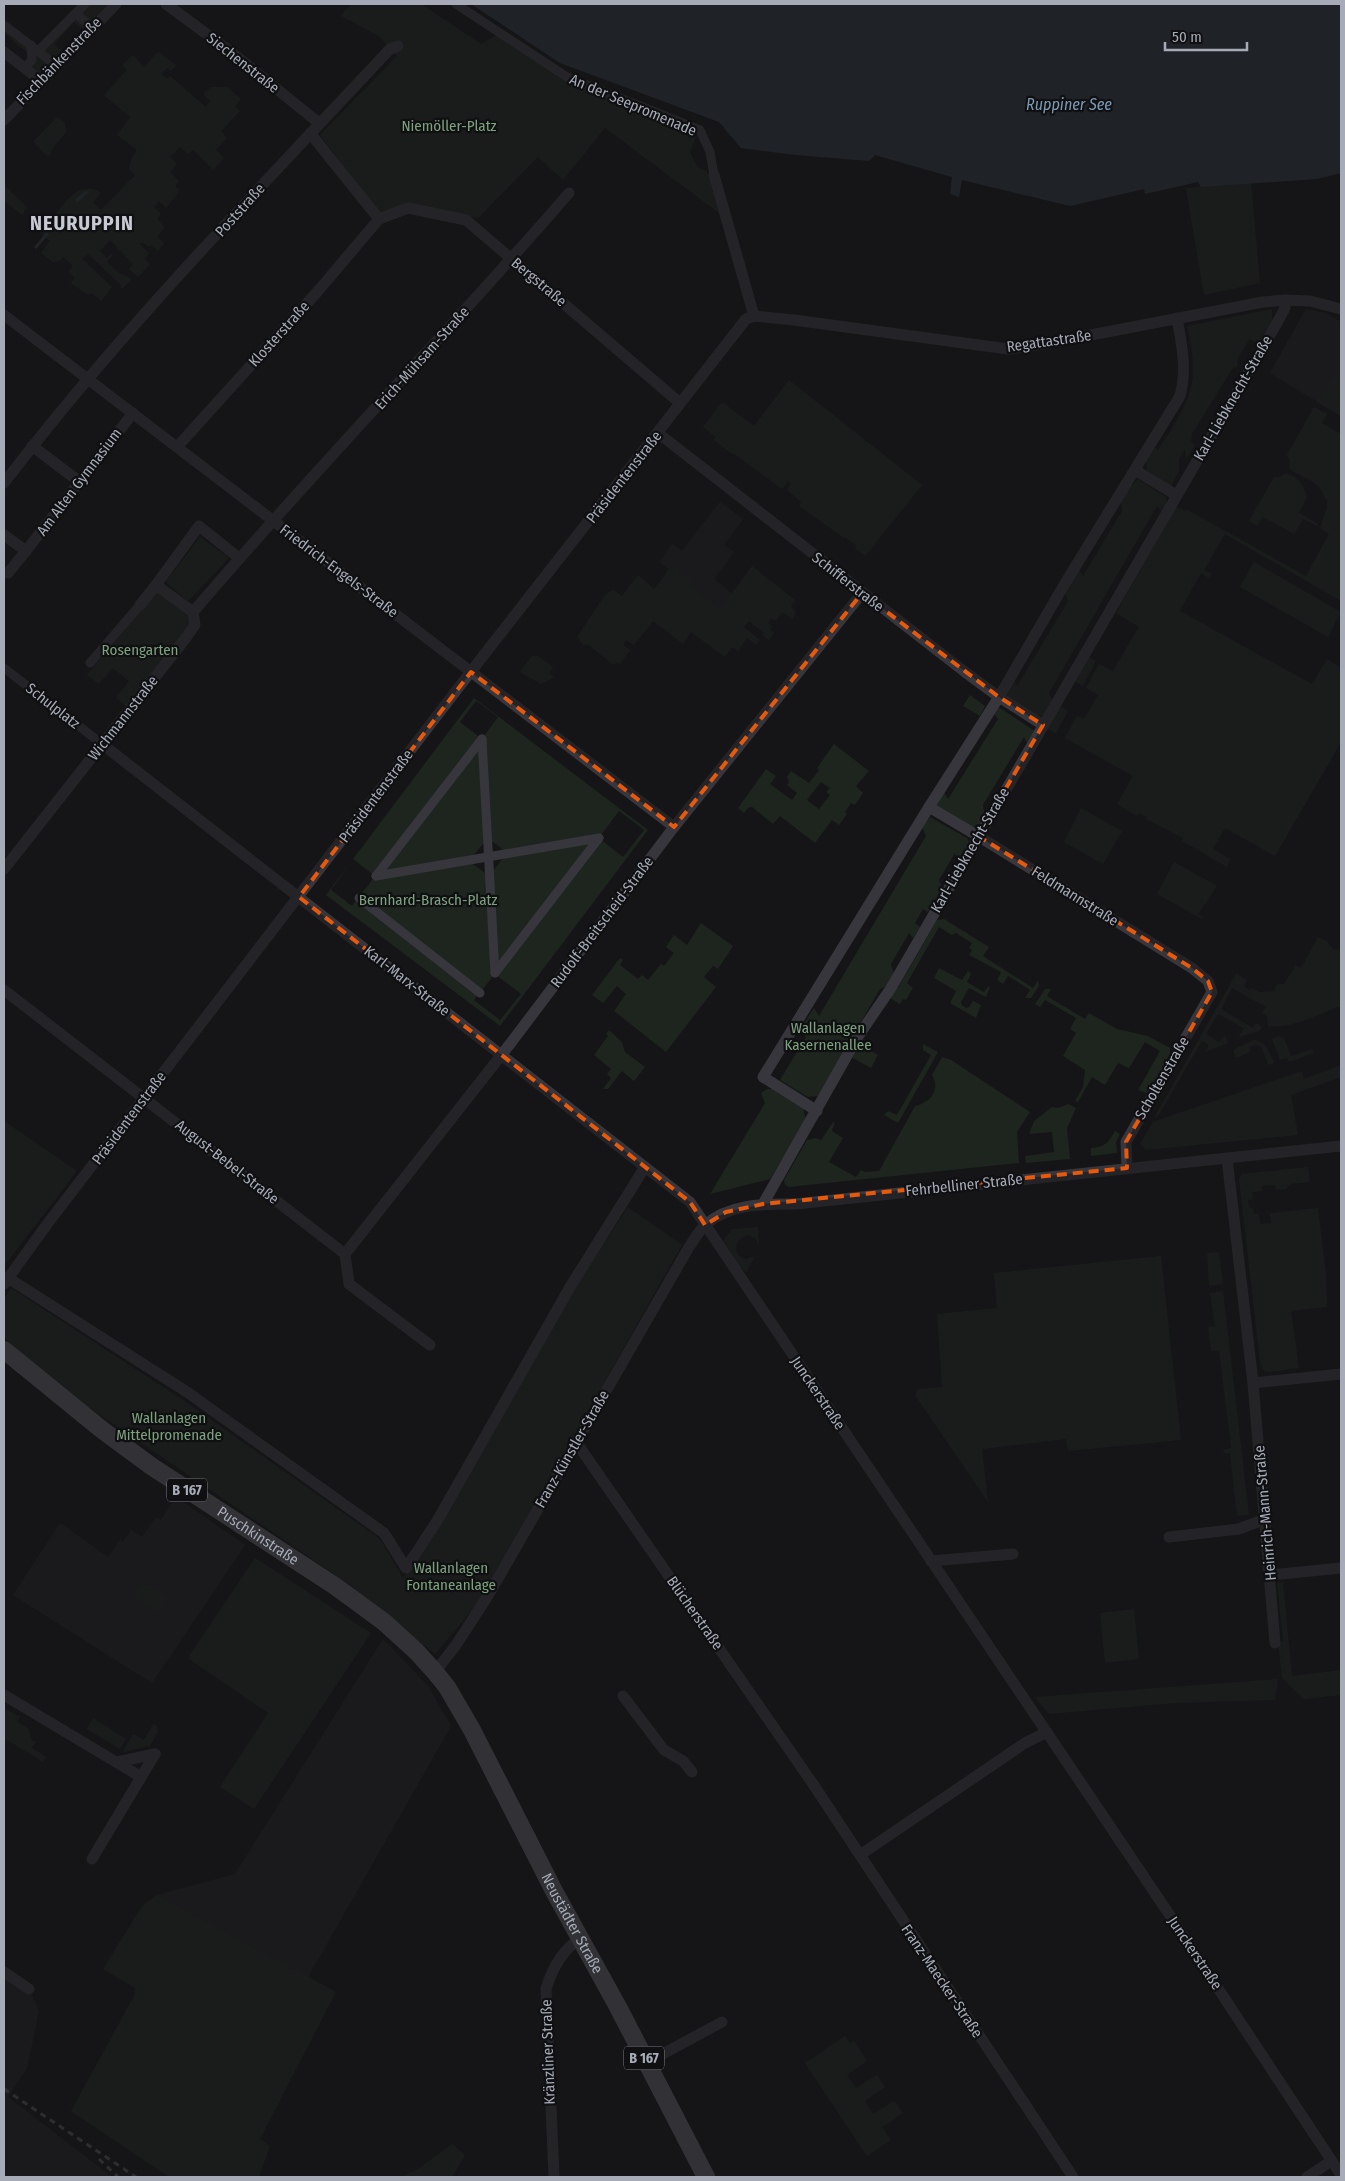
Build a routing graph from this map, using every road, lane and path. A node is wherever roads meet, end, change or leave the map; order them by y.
1 (85, 4) edge
2 (166, 4) edge
3 (456, 4) edge
4 (109, 6) edge
5 (76, 13) junction
6 (4, 25) edge
7 (91, 28) junction
8 (398, 46) dead end
9 (34, 48) junction
10 (4, 52) edge
11 (55, 65) junction
12 (24, 68) junction
13 (40, 80) junction
14 (4, 120) edge
15 (319, 123) junction
16 (310, 133) junction
17 (714, 175) joint
18 (569, 193) dead end
19 (379, 219) junction
20 (512, 260) junction
21 (1285, 300) junction
22 (1341, 308) edge
23 (4, 315) edge
24 (754, 316) junction
25 (1177, 318) junction
26 (86, 378) junction
27 (680, 403) junction
28 (133, 413) junction
29 (658, 433) junction
30 (32, 446) junction
31 (177, 447) junction
32 (1135, 470) junction
33 (80, 482) junction
34 (4, 483) edge
35 (1176, 495) junction
36 (273, 521) junction
37 (4, 535) edge
38 (26, 551) junction
39 (238, 558) junction
40 (8, 573) dead end
41 (156, 585) junction
42 (862, 593) junction
43 (140, 605) joint
44 (192, 612) junction
45 (90, 663) dead end
46 (4, 668) edge
47 (471, 672) junction
48 (999, 697) junction
49 (1043, 725) junction
50 (102, 744) junction
51 (929, 808) junction
52 (674, 827) junction
53 (978, 836) junction
54 (489, 856) junction
55 (4, 869) edge
56 (299, 897) junction
57 (359, 898) dead end
58 (4, 990) edge
59 (480, 992) dead end
60 (1212, 992) joint
61 (502, 1054) junction
62 (143, 1098) junction
63 (817, 1110) junction
64 (1341, 1146) edge
65 (1227, 1158) junction
66 (645, 1167) junction
67 (1127, 1168) junction
68 (764, 1204) junction
69 (705, 1225) junction
70 (345, 1254) junction
71 (6, 1281) edge
72 (430, 1345) dead end
73 (4, 1350) edge
74 (1341, 1374) edge
75 (1253, 1383) junction
76 (576, 1442) junction
77 (1265, 1518) junction
78 (1169, 1537) dead end
79 (1013, 1554) dead end
80 (931, 1561) junction
81 (1341, 1568) edge
82 (1270, 1575) junction
83 (1276, 1644) dead end
84 (435, 1672) junction
85 (4, 1695) edge
86 (623, 1696) dead end
87 (1047, 1732) junction
88 (117, 1762) junction
89 (692, 1772) dead end
90 (141, 1777) junction
91 (813, 1784) joint
92 (860, 1855) junction
93 (92, 1859) dead end
94 (580, 1939) junction
95 (4, 1972) edge
96 (29, 1989) dead end
97 (722, 2022) dead end
98 (646, 2063) junction
99 (1331, 2161) junction
100 (1341, 2175) edge
101 (554, 2177) edge
102 (706, 2177) edge
103 (1073, 2177) edge
104 (1307, 2177) edge

1 - 5 street
2 - 15 street, Siechenstraße
3 - 17 street, An der Seepromenade
4 - 7 street, Fischbänkenstraße
5 - 7 street
5 - 9 street
6 - 9 street
7 - 11 street, Fischbänkenstraße
8 - 15 street, Poststraße
9 - 11 street
9 - 12 street
10 - 12 street
11 - 13 street, Fischbänkenstraße
12 - 13 street
13 - 14 street, Fischbänkenstraße
15 - 16 street, Poststraße
16 - 19 street
16 - 26 street, Poststraße
17 - 24 street, An der Seepromenade
18 - 20 street, Erich-Mühsam-Straße
19 - 20 street, Bergstraße
19 - 31 street, Klosterstraße
20 - 27 street, Bergstraße
20 - 36 street, Erich-Mühsam-Straße
21 - 22 street, Regattastraße
21 - 25 street, Regattastraße
21 - 35 street, Karl-Liebknecht-Straße
23 - 26 street, Friedrich-Engels-Straße
24 - 25 street, Regattastraße
24 - 27 street, Präsidentenstraße
25 - 32 street
26 - 28 street, Friedrich-Engels-Straße
26 - 30 street, Poststraße
27 - 29 street, Präsidentenstraße
28 - 31 street, Friedrich-Engels-Straße
28 - 33 street, Am Alten Gymnasium
29 - 42 street, Schifferstraße
29 - 47 street, Präsidentenstraße
30 - 33 street
30 - 34 street, Poststraße
31 - 36 street, Friedrich-Engels-Straße
32 - 35 street
32 - 48 street
33 - 38 street, Am Alten Gymnasium
35 - 49 street, Karl-Liebknecht-Straße
36 - 39 street
36 - 47 street, Friedrich-Engels-Straße
37 - 38 street, Am Alten Gymnasium
38 - 40 street, Am Alten Gymnasium
39 - 41 street
39 - 44 street
41 - 43 street
41 - 44 street
42 - 48 street, Schifferstraße
42 - 52 street, Rudolf-Breitscheid-Straße
43 - 45 street
44 - 50 street, Wichmannstraße
46 - 50 street, Schulplatz
47 - 52 street, Friedrich-Engels-Straße
47 - 56 street, Präsidentenstraße
48 - 49 street, Schifferstraße
48 - 51 street
49 - 53 street, Karl-Liebknecht-Straße
50 - 55 street, Wichmannstraße
50 - 56 street, Karl-Marx-Straße
51 - 53 street, Feldmannstraße
51 - 63 street
52 - 61 street, Rudolf-Breitscheid-Straße
53 - 60 street, Feldmannstraße
53 - 63 street, Karl-Liebknecht-Straße
54 - 54 street
54 - 54 street
56 - 61 street, Karl-Marx-Straße
56 - 62 street, Präsidentenstraße
57 - 59 street
58 - 62 street, August-Bebel-Straße
60 - 67 street, Scholtenstraße
61 - 66 street, Karl-Marx-Straße
61 - 70 street, Rudolf-Breitscheid-Straße
62 - 70 street, August-Bebel-Straße
62 - 71 street, Präsidentenstraße
63 - 68 street, Karl-Liebknecht-Straße
64 - 65 street, Fehrbelliner Straße
65 - 67 street, Fehrbelliner Straße
65 - 75 street
66 - 69 street, Karl-Marx-Straße
66 - 71 street
67 - 68 street, Fehrbelliner Straße
68 - 69 street, Fehrbelliner Straße
69 - 76 street, Franz-Künstler-Straße
69 - 80 street, Junckerstraße
70 - 72 street
73 - 84 main road, Puschkinstraße / B 167
74 - 75 street
75 - 77 street, Heinrich-Mann-Straße
76 - 84 street, Franz-Künstler-Straße
76 - 91 street, Blücherstraße
77 - 78 street
77 - 82 street, Heinrich-Mann-Straße
79 - 80 street
80 - 87 street, Junckerstraße
81 - 82 street
82 - 83 street, Heinrich-Mann-Straße
84 - 94 main road, Neustädter Straße / B 167
85 - 88 street
86 - 89 street
87 - 92 street
87 - 99 street, Junckerstraße
88 - 90 street
88 - 90 street
90 - 93 street
91 - 92 street, Franz-Maecker-Straße
92 - 103 street, Franz-Maecker-Straße
94 - 98 main road, Neustädter Straße / B 167
94 - 101 street, Kränzliner Straße
95 - 96 street
97 - 98 street
98 - 102 main road, Neustädter Straße / B 167
99 - 100 street, Junckerstraße
99 - 104 street

